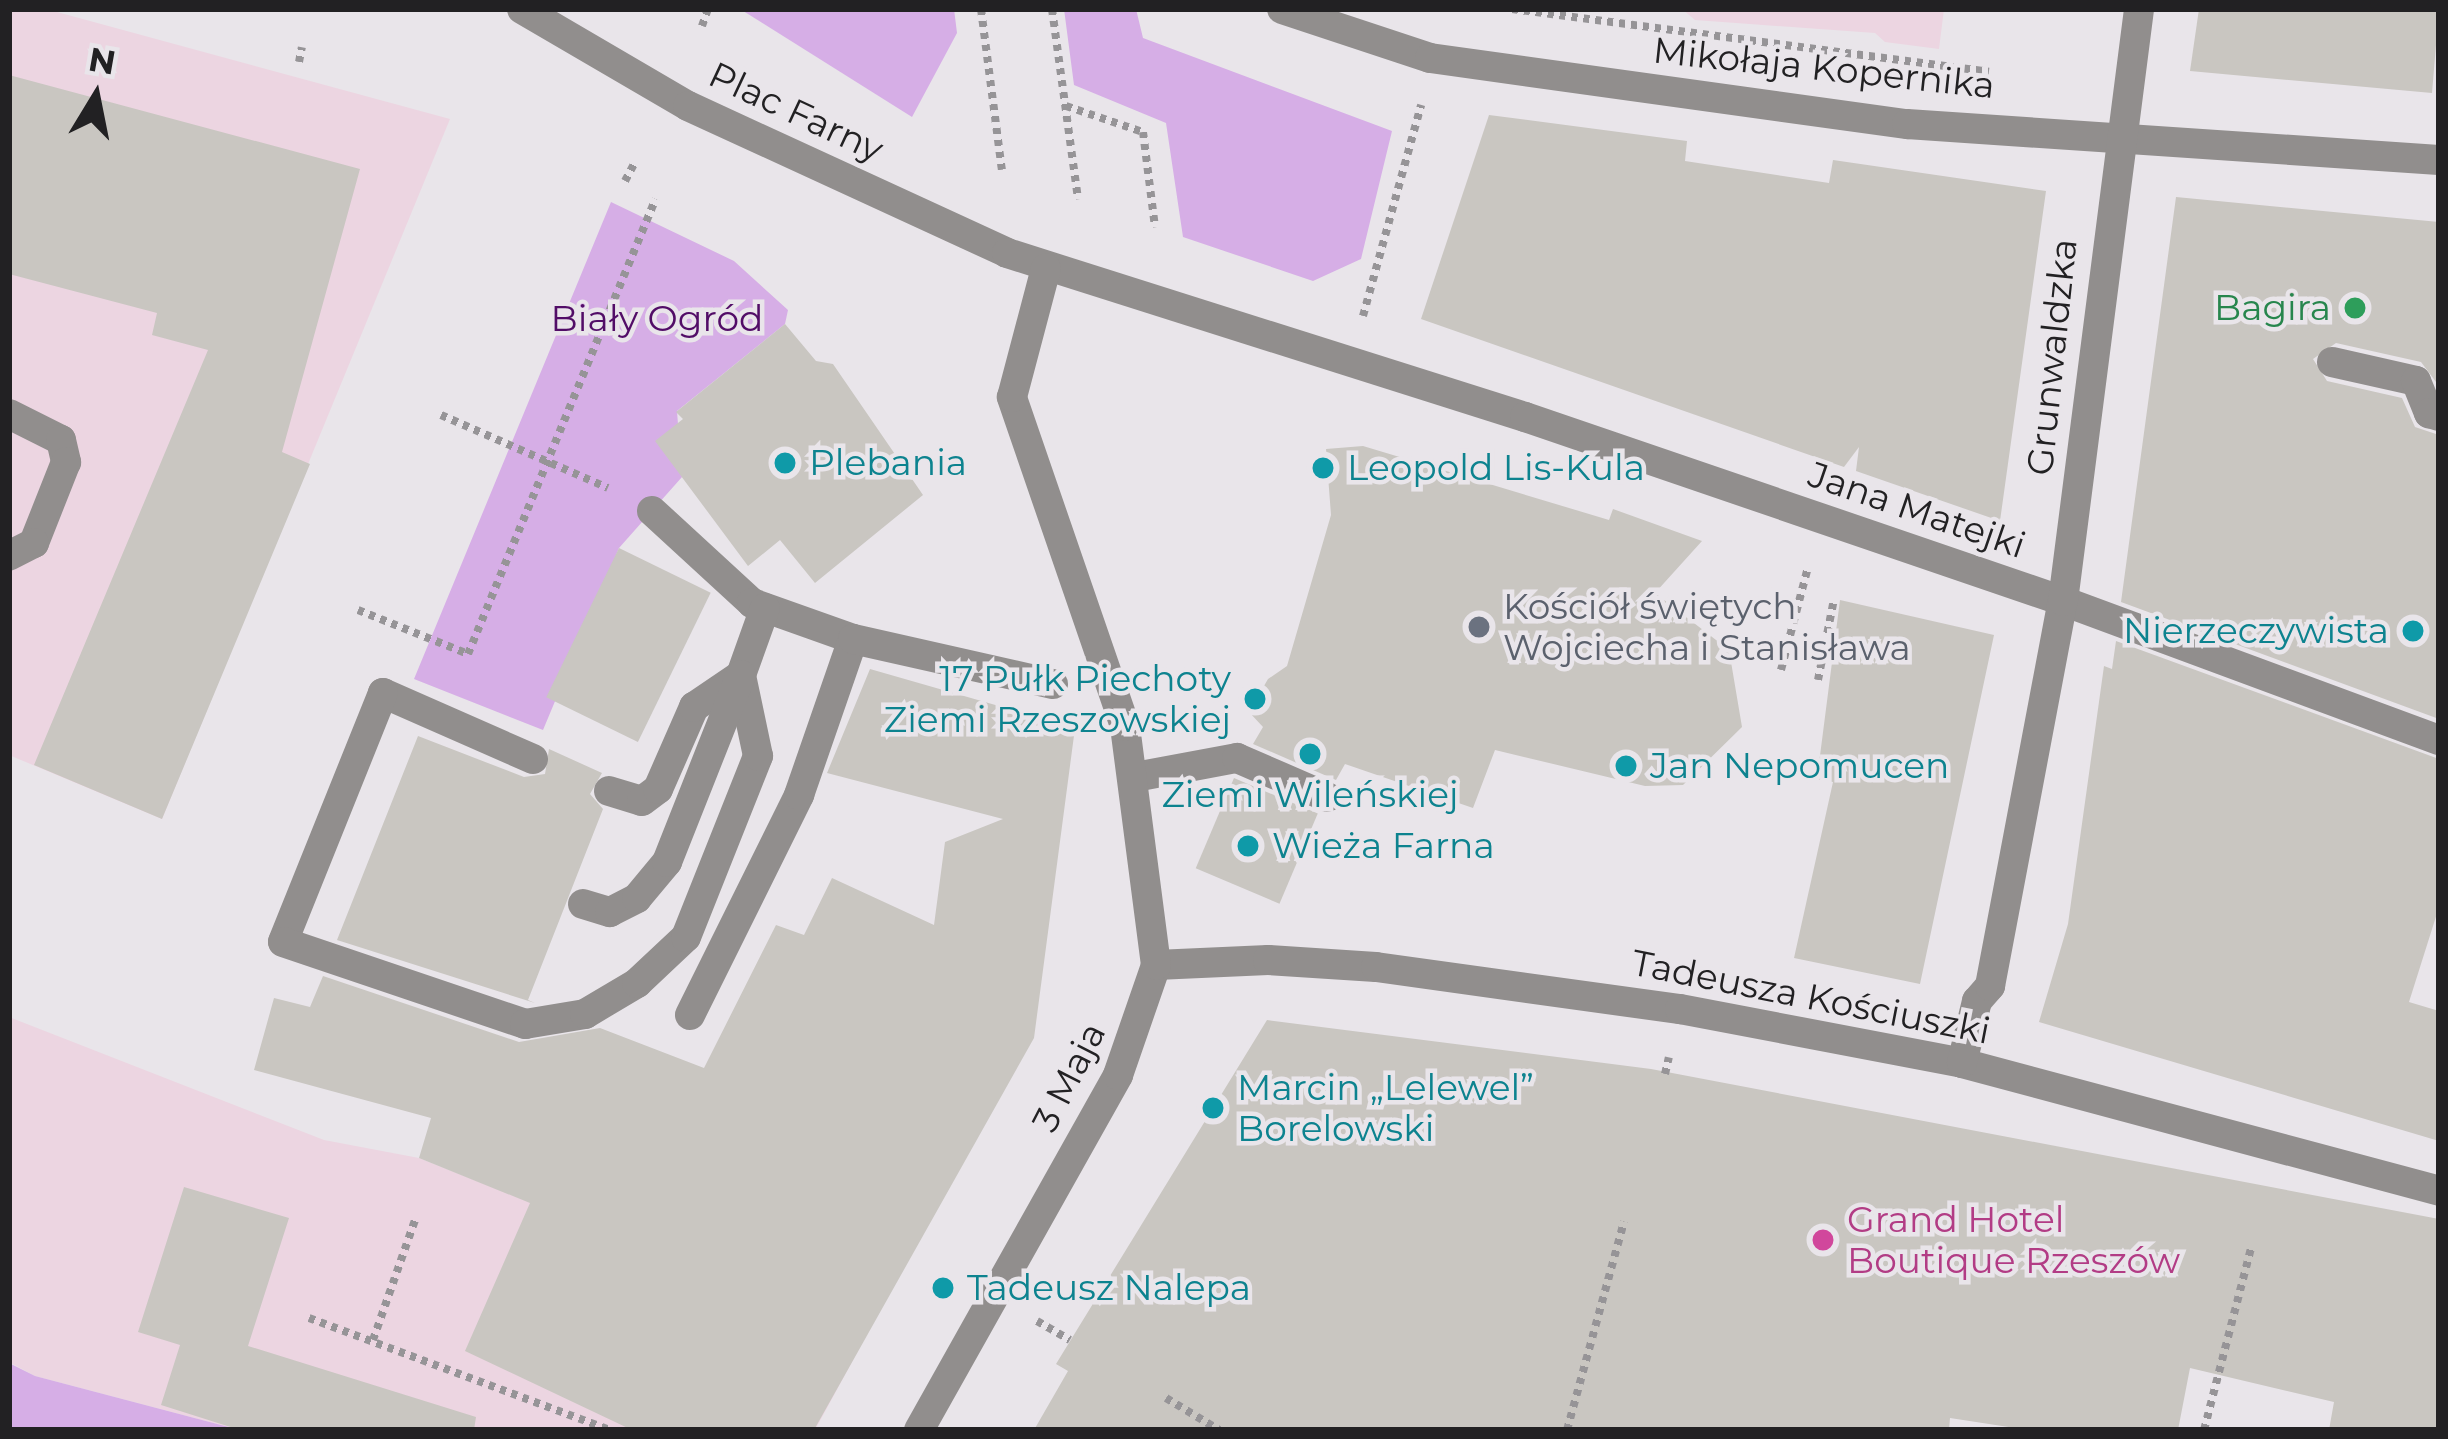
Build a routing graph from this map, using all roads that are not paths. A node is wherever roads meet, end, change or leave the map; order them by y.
1 (522, 9) edge
2 (1282, 9) edge
3 (2139, 9) edge
4 (2122, 134) junction
5 (2439, 160) edge
6 (1046, 268) junction
7 (2332, 362) dead end
8 (1357, 366) joint
9 (9, 414) edge
10 (2439, 416) edge
11 (652, 511) road end
12 (9, 556) edge
13 (2063, 601) junction
14 (765, 608) junction
15 (854, 639) junction
16 (741, 675) junction
17 (1053, 684) dead end
18 (2439, 740) edge
19 (533, 759) dead end
20 (1135, 778) junction
21 (609, 791) dead end
22 (1328, 797) dead end
23 (583, 904) dead end
24 (1156, 965) junction
25 (690, 1015) dead end
26 (1963, 1063) junction
27 (2439, 1191) edge
28 (920, 1430) edge

1 - 6 street, Plac Farny
2 - 4 street, Mikołaja Kopernika
3 - 4 street, Grunwaldzka
4 - 5 street, Mikołaja Kopernika
4 - 13 street, Grunwaldzka
6 - 8 street, Plac Farny
6 - 20 street, 3 Maja
7 - 10 street
8 - 13 street, Jana Matejki
9 - 12 street
11 - 14 street
13 - 18 street, Jana Matejki
13 - 26 street, Grunwaldzka
14 - 15 street
14 - 16 street
15 - 17 street
15 - 25 street
16 - 19 street
16 - 21 street
16 - 23 street
20 - 22 street
20 - 24 street, 3 Maja
24 - 26 street, Tadeusza Kościuszki
24 - 28 street, 3 Maja
26 - 27 street, Tadeusza Kościuszki

